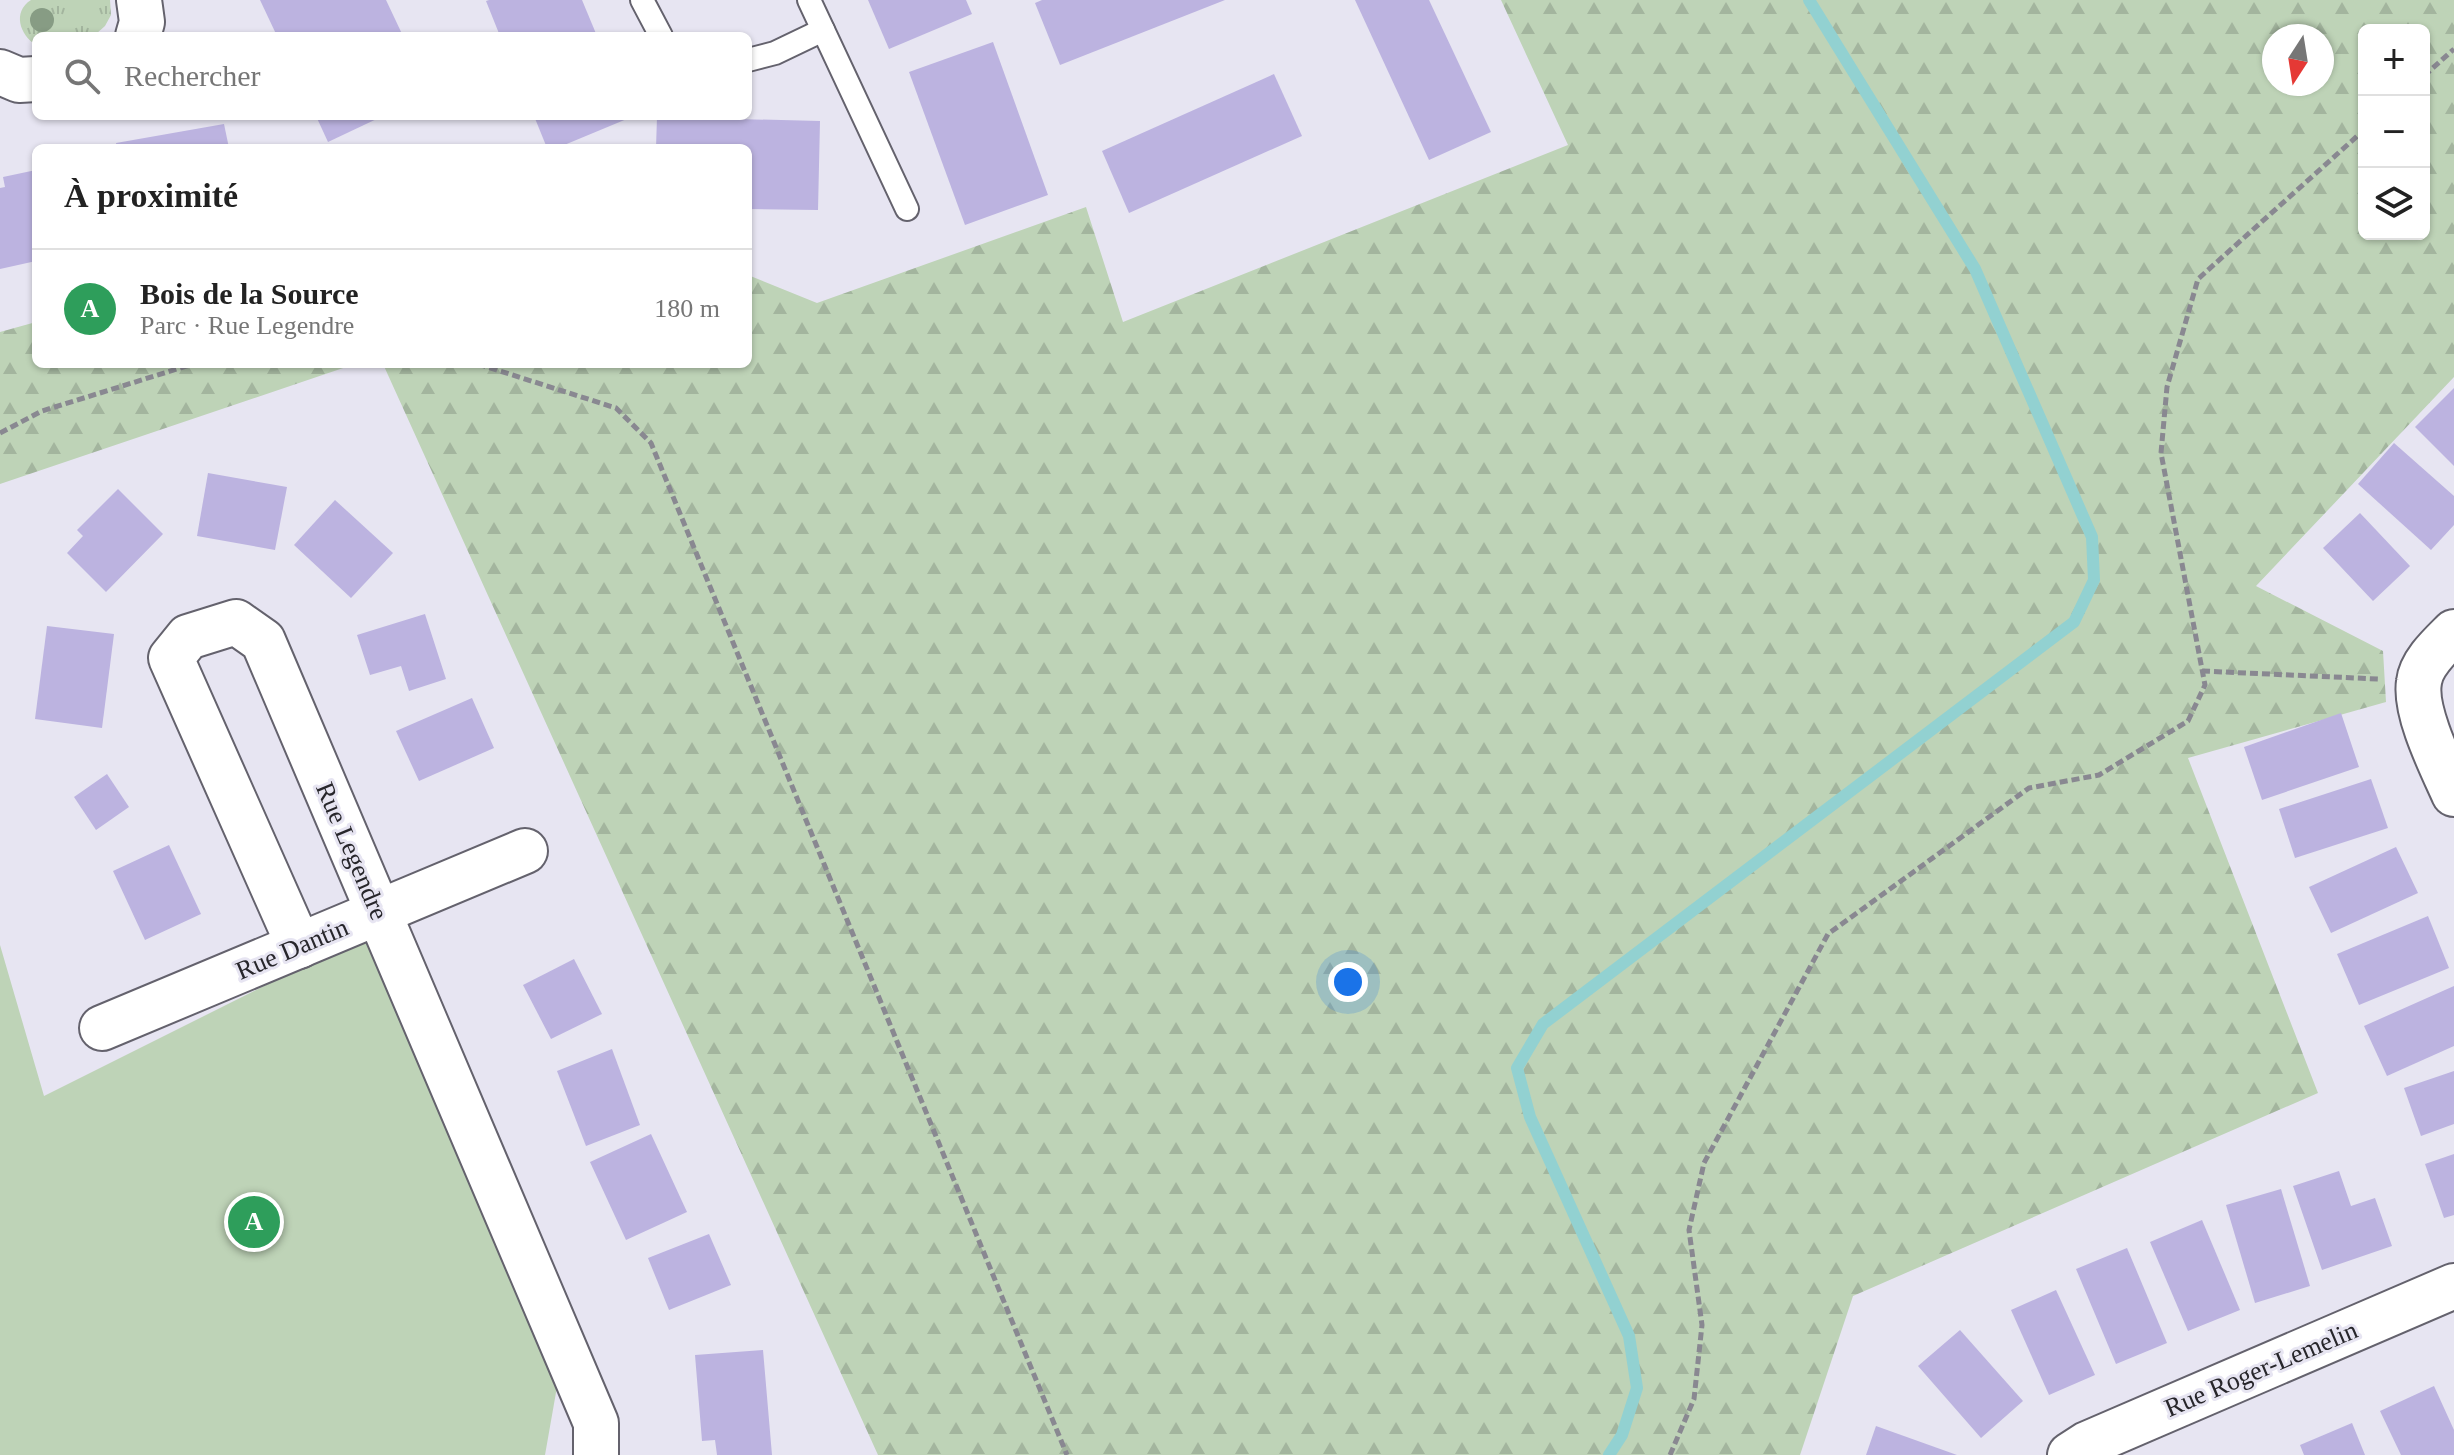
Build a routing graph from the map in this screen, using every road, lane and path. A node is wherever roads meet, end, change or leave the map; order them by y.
1 (139, 0) edge
2 (642, 0) edge
3 (809, 0) edge
4 (823, 30) junction
5 (139, 32) edge
6 (659, 32) edge
7 (2454, 49) edge
8 (752, 59) edge
9 (2430, 71) edge
10 (0, 72) edge
11 (32, 79) edge
12 (2358, 135) edge
13 (907, 209) dead end
14 (180, 368) edge
15 (491, 368) edge
16 (0, 433) edge
17 (2454, 632) edge
18 (2202, 671) junction
19 (2419, 681) junction
20 (2454, 794) edge
21 (525, 851) dead end
22 (378, 913) junction
23 (299, 946) junction
24 (102, 1028) dead end
25 (2454, 1286) edge
26 (596, 1455) edge
27 (1067, 1455) edge
28 (1670, 1455) edge
29 (2070, 1455) edge

1 - 5 street
2 - 6 lane
3 - 4 lane
4 - 8 lane
4 - 13 lane
7 - 9 path
10 - 11 street
12 - 18 path
14 - 16 path
15 - 27 path
17 - 19 street
18 - 19 path
18 - 28 path
19 - 20 street
21 - 22 street, Rue Dantin
22 - 23 street, Rue Dantin
22 - 23 street, Rue Legendre
22 - 26 street, Rue Legendre
23 - 24 street, Rue Dantin
25 - 29 street, Rue Roger-Lemelin

